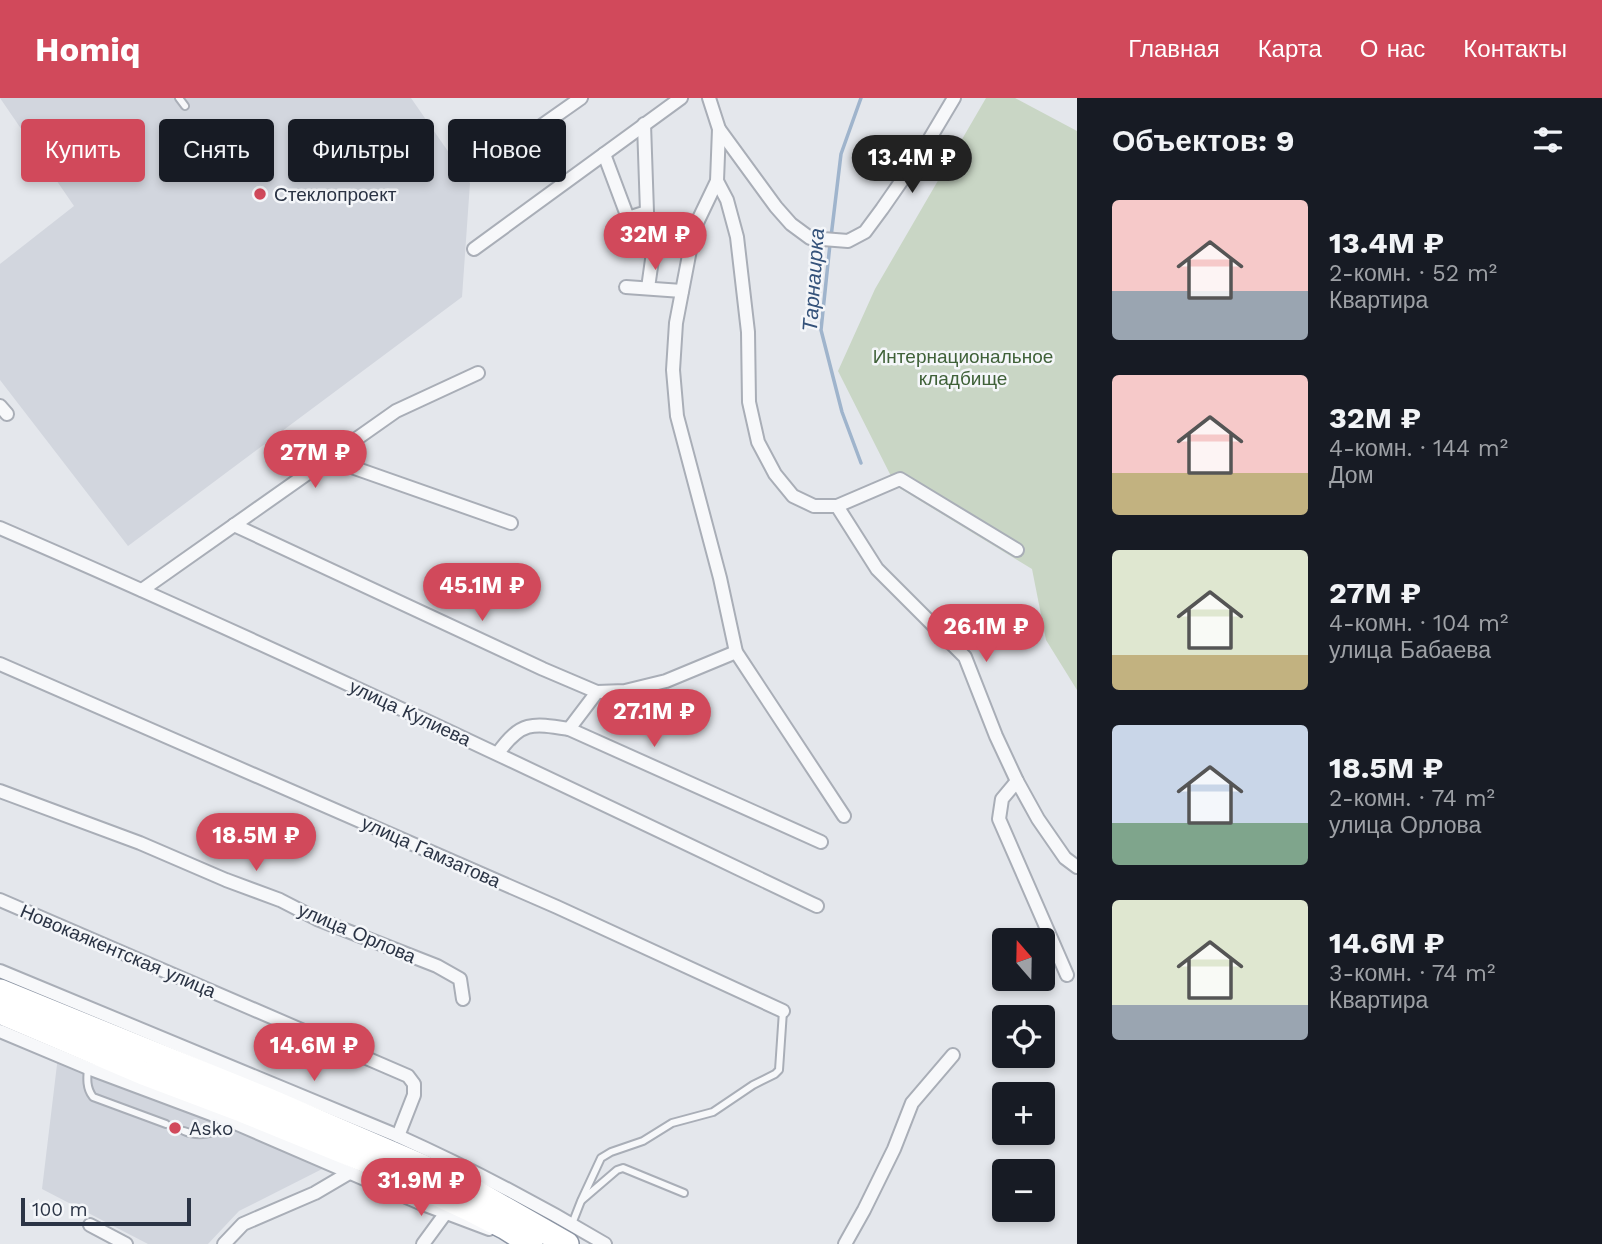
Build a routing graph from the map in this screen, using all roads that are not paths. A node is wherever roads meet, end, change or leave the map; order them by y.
1 (179, 98) edge
2 (581, 98) edge
3 (681, 98) edge
4 (709, 98) edge
5 (954, 98) edge
6 (185, 106) dead end
7 (551, 119) edge
8 (645, 124) junction
9 (719, 129) junction
10 (604, 154) junction
11 (716, 181) junction
12 (694, 229) junction
13 (474, 249) dead end
14 (626, 287) dead end
15 (648, 288) junction
16 (682, 291) junction
17 (478, 373) dead end
18 (329, 460) junction
19 (837, 506) junction
20 (511, 523) dead end
21 (234, 525) junction
22 (0, 528) edge
23 (1017, 550) dead end
24 (142, 590) junction
25 (736, 652) junction
26 (0, 663) edge
27 (597, 692) junction
28 (569, 729) junction
29 (498, 753) junction
30 (1017, 781) junction
31 (0, 791) edge
32 (844, 816) dead end
33 (821, 842) dead end
34 (1077, 867) edge
35 (0, 900) edge
36 (817, 906) dead end
37 (0, 971) edge
38 (1067, 975) dead end
39 (0, 991) edge
40 (463, 999) dead end
41 (0, 1012) edge
42 (783, 1012) joint
43 (0, 1031) edge
44 (953, 1055) dead end
45 (88, 1068) junction
46 (235, 1123) junction
47 (166, 1124) dead end
48 (184, 1131) dead end
49 (398, 1136) junction
50 (349, 1173) junction
51 (684, 1193) dead end
52 (581, 1201) junction
53 (445, 1214) junction
54 (90, 1224) dead end
55 (506, 1228) junction
56 (570, 1234) edge
57 (126, 1244) edge
58 (224, 1244) edge
59 (423, 1244) edge
60 (531, 1244) edge
61 (604, 1244) edge
62 (845, 1244) edge

1 - 6 lane
2 - 7 street
3 - 8 street
4 - 9 street
5 - 9 street
8 - 10 street
8 - 10 street
9 - 11 street
10 - 13 street
11 - 12 street
11 - 19 street
12 - 15 street
12 - 16 street
14 - 15 street
15 - 16 street
16 - 25 street
17 - 18 street
18 - 20 street
18 - 21 street
19 - 23 street
19 - 30 street
21 - 24 street
21 - 27 street
22 - 24 street, улица Кулиева
24 - 29 street, улица Кулиева
25 - 27 street
25 - 32 street
26 - 42 street, улица Гамзатова
27 - 28 street
28 - 29 street
28 - 33 street
29 - 36 street, улица Кулиева
30 - 34 street
30 - 38 street
31 - 40 street, улица Орлова
35 - 49 street, Новокаякентская улица
37 - 49 street
39 - 56 highway
41 - 55 highway
42 - 52 lane
43 - 45 street
44 - 62 street
45 - 46 street
45 - 47 lane
46 - 48 lane
46 - 50 street
49 - 56 street
50 - 53 street
50 - 58 street
51 - 52 lane
52 - 56 lane
53 - 55 street
53 - 59 street
54 - 57 street
55 - 60 highway
56 - 61 street

